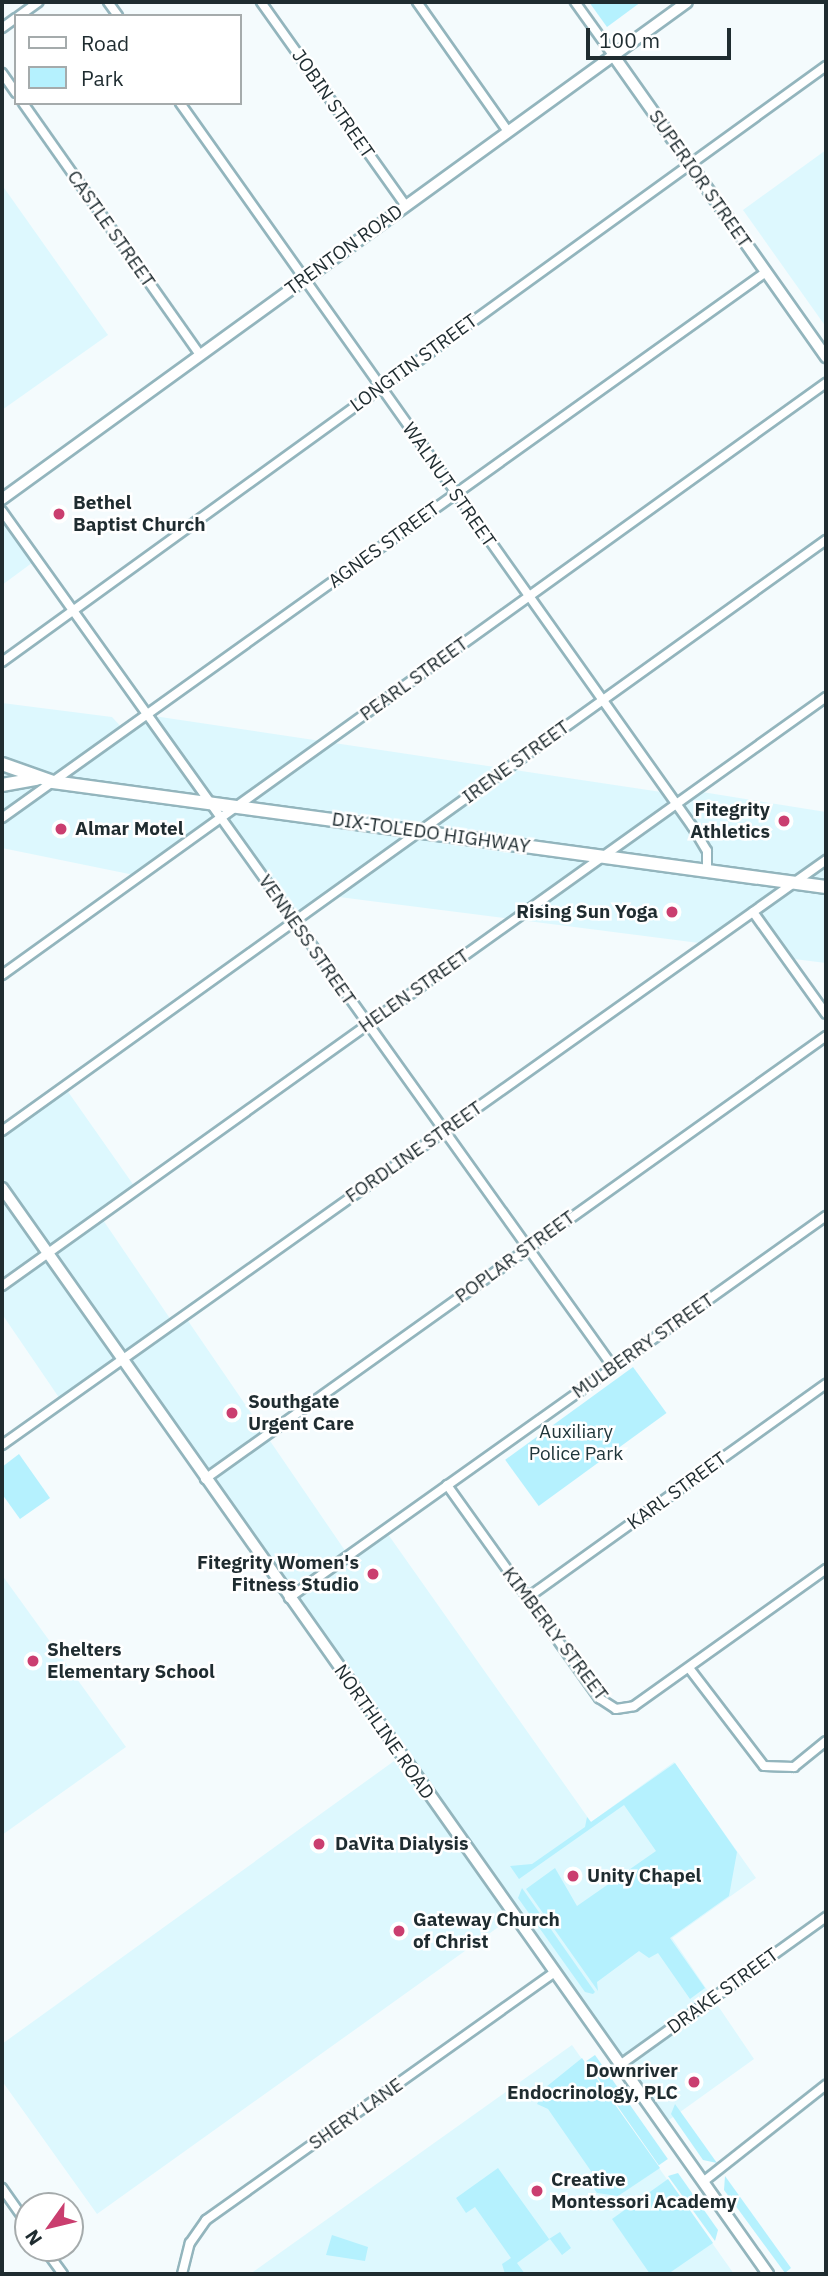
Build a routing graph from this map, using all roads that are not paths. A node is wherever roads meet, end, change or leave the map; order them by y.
1 (38, 2) edge
2 (261, 2) edge
3 (417, 2) edge
4 (575, 2) edge
5 (687, 2) edge
6 (21, 14) edge
7 (612, 55) junction
8 (826, 66) edge
9 (2, 73) edge
10 (14, 90) edge
11 (24, 105) edge
12 (181, 105) edge
13 (507, 130) junction
14 (689, 163) junction
15 (405, 205) junction
16 (766, 272) junction
17 (304, 280) junction
18 (200, 355) junction
19 (826, 357) edge
20 (826, 383) edge
21 (380, 388) junction
22 (454, 494) junction
23 (2, 499) edge
24 (2, 511) edge
25 (826, 540) edge
26 (528, 597) junction
27 (72, 611) junction
28 (2, 662) edge
29 (826, 697) edge
30 (602, 701) junction
31 (147, 715) junction
32 (2, 764) edge
33 (36, 779) junction
34 (53, 782) junction
35 (2, 785) edge
36 (210, 802) junction
37 (676, 804) junction
38 (234, 806) junction
39 (220, 817) junction
40 (2, 818) edge
41 (420, 831) junction
42 (604, 856) junction
43 (826, 860) edge
44 (708, 870) junction
45 (795, 883) junction
46 (826, 887) edge
47 (753, 912) junction
48 (294, 922) junction
49 (2, 975) edge
50 (826, 1014) edge
51 (366, 1024) junction
52 (826, 1036) edge
53 (2, 1131) edge
54 (443, 1132) junction
55 (2, 1188) edge
56 (826, 1216) edge
57 (527, 1249) junction
58 (47, 1254) junction
59 (2, 1286) edge
60 (121, 1360) junction
61 (613, 1367) junction
62 (824, 1389) edge
63 (2, 1445) edge
64 (205, 1479) junction
65 (447, 1485) junction
66 (826, 1569) edge
67 (289, 1598) junction
68 (527, 1598) junction
69 (690, 1668) junction
70 (826, 1741) edge
71 (826, 1917) edge
72 (555, 1972) junction
73 (620, 2065) junction
74 (826, 2085) edge
75 (703, 2182) junction
76 (2, 2188) edge
77 (14, 2205) edge
78 (182, 2274) edge
79 (768, 2274) edge

1 - 6 street
2 - 15 street, JOBIN STREET
3 - 13 street
4 - 7 street, SUPERIOR STREET
5 - 7 street, TRENTON ROAD
7 - 13 street, TRENTON ROAD
7 - 14 street, SUPERIOR STREET
8 - 14 street, LONGTIN STREET
9 - 10 street
11 - 18 street, CASTLE STREET
12 - 17 street, WALNUT STREET
13 - 15 street, TRENTON ROAD
14 - 16 street, SUPERIOR STREET
14 - 21 street, LONGTIN STREET
15 - 17 street, TRENTON ROAD
16 - 19 street, SUPERIOR STREET
16 - 22 street, AGNES STREET
17 - 18 street, TRENTON ROAD
17 - 21 street, WALNUT STREET
18 - 23 street, TRENTON ROAD
20 - 26 street, PEARL STREET
21 - 22 street, WALNUT STREET
21 - 27 street, LONGTIN STREET
22 - 26 street, WALNUT STREET
22 - 31 street, AGNES STREET
24 - 27 street, VENNESS STREET
25 - 30 street, IRENE STREET
26 - 30 street, WALNUT STREET
26 - 38 street, PEARL STREET
27 - 28 street, LONGTIN STREET
27 - 31 street, VENNESS STREET
29 - 37 street, HELEN STREET
30 - 37 street, WALNUT STREET
30 - 41 street, IRENE STREET
31 - 34 street, AGNES STREET
31 - 36 street, VENNESS STREET
32 - 33 main road, DIX-TOLEDO HIGHWAY
33 - 34 main road, DIX-TOLEDO HIGHWAY
33 - 35 main road, DIX-TOLEDO HIGHWAY
34 - 36 main road, DIX-TOLEDO HIGHWAY
34 - 40 street, AGNES STREET
36 - 38 main road, DIX-TOLEDO HIGHWAY
36 - 39 street, VENNESS STREET
37 - 42 street, HELEN STREET
37 - 44 street, WALNUT STREET
38 - 39 street, PEARL STREET
38 - 41 main road, DIX-TOLEDO HIGHWAY
39 - 48 street, VENNESS STREET
39 - 49 street, PEARL STREET
41 - 42 main road, DIX-TOLEDO HIGHWAY
41 - 48 street, IRENE STREET
42 - 44 main road, DIX-TOLEDO HIGHWAY
42 - 51 street, HELEN STREET
43 - 45 street, FORDLINE STREET
44 - 45 main road, DIX-TOLEDO HIGHWAY
45 - 46 main road, DIX-TOLEDO HIGHWAY
45 - 47 street, FORDLINE STREET
47 - 50 street
47 - 54 street, FORDLINE STREET
48 - 51 street, VENNESS STREET
48 - 53 street, IRENE STREET
51 - 54 street, VENNESS STREET
51 - 58 street, HELEN STREET
52 - 57 street, POPLAR STREET
54 - 57 street, VENNESS STREET
54 - 60 street, FORDLINE STREET
55 - 58 main road, NORTHLINE ROAD
56 - 61 street, MULBERRY STREET
57 - 61 street, VENNESS STREET
57 - 64 street, POPLAR STREET
58 - 59 street, HELEN STREET
58 - 60 main road, NORTHLINE ROAD
60 - 63 street, FORDLINE STREET
60 - 64 main road, NORTHLINE ROAD
61 - 65 street, MULBERRY STREET
62 - 68 street, KARL STREET
64 - 67 main road, NORTHLINE ROAD
65 - 67 street, MULBERRY STREET
65 - 68 street, KIMBERLY STREET
66 - 69 street, KIMBERLY STREET
67 - 72 main road, NORTHLINE ROAD
68 - 69 street, KIMBERLY STREET
69 - 70 street
71 - 73 street, DRAKE STREET
72 - 73 main road, NORTHLINE ROAD
72 - 78 street, SHERY LANE
73 - 75 main road, NORTHLINE ROAD
74 - 75 street
75 - 79 main road, NORTHLINE ROAD
76 - 77 street

